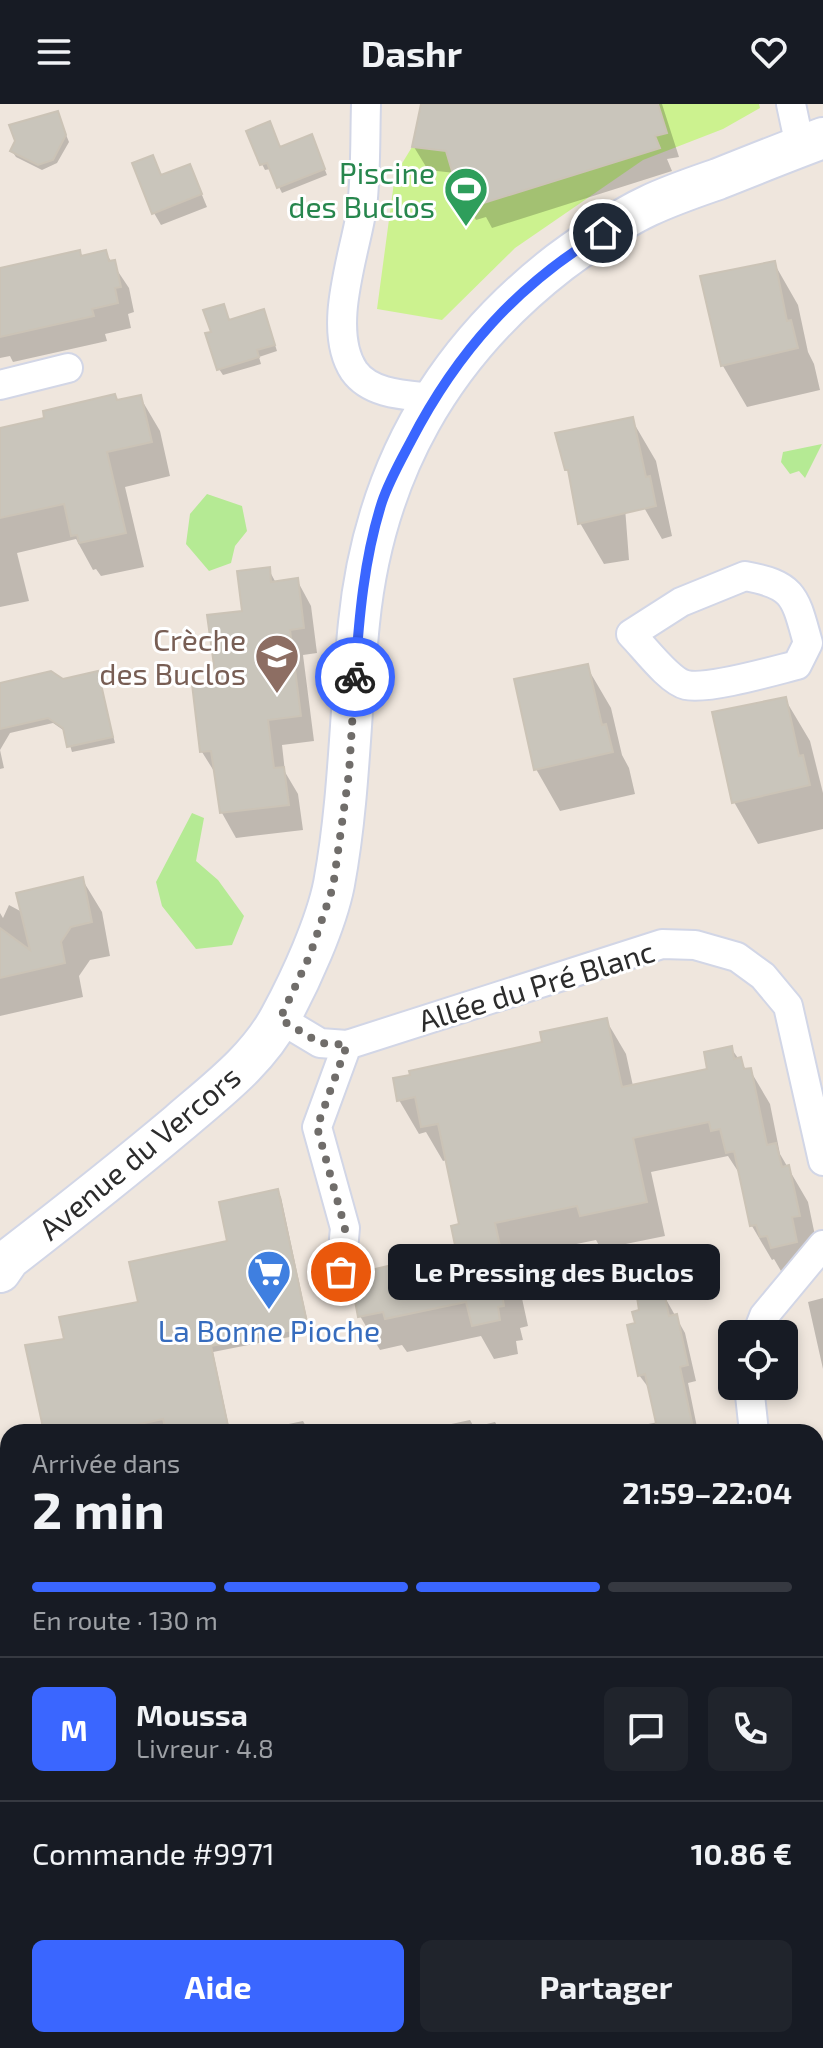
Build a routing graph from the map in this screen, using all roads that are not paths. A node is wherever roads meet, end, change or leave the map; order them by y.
1 (366, 104) edge
2 (791, 104) edge
3 (812, 142) edge
4 (68, 368) dead end
5 (0, 385) edge
6 (433, 398) junction
7 (631, 634) joint
8 (280, 1019) junction
9 (347, 1045) junction
10 (823, 1161) edge
11 (823, 1245) edge
12 (3, 1265) edge
13 (341, 1272) dead end
14 (762, 1320) edge
15 (751, 1400) edge
16 (753, 1424) edge

1 - 6 street
2 - 3 street
3 - 6 street, Avenue du Vercors
4 - 5 street
6 - 8 street, Avenue du Vercors
7 - 7 street
8 - 9 street
8 - 12 street, Avenue du Vercors
9 - 10 street, Allée du Pré Blanc
9 - 13 street
11 - 14 street
15 - 16 street

